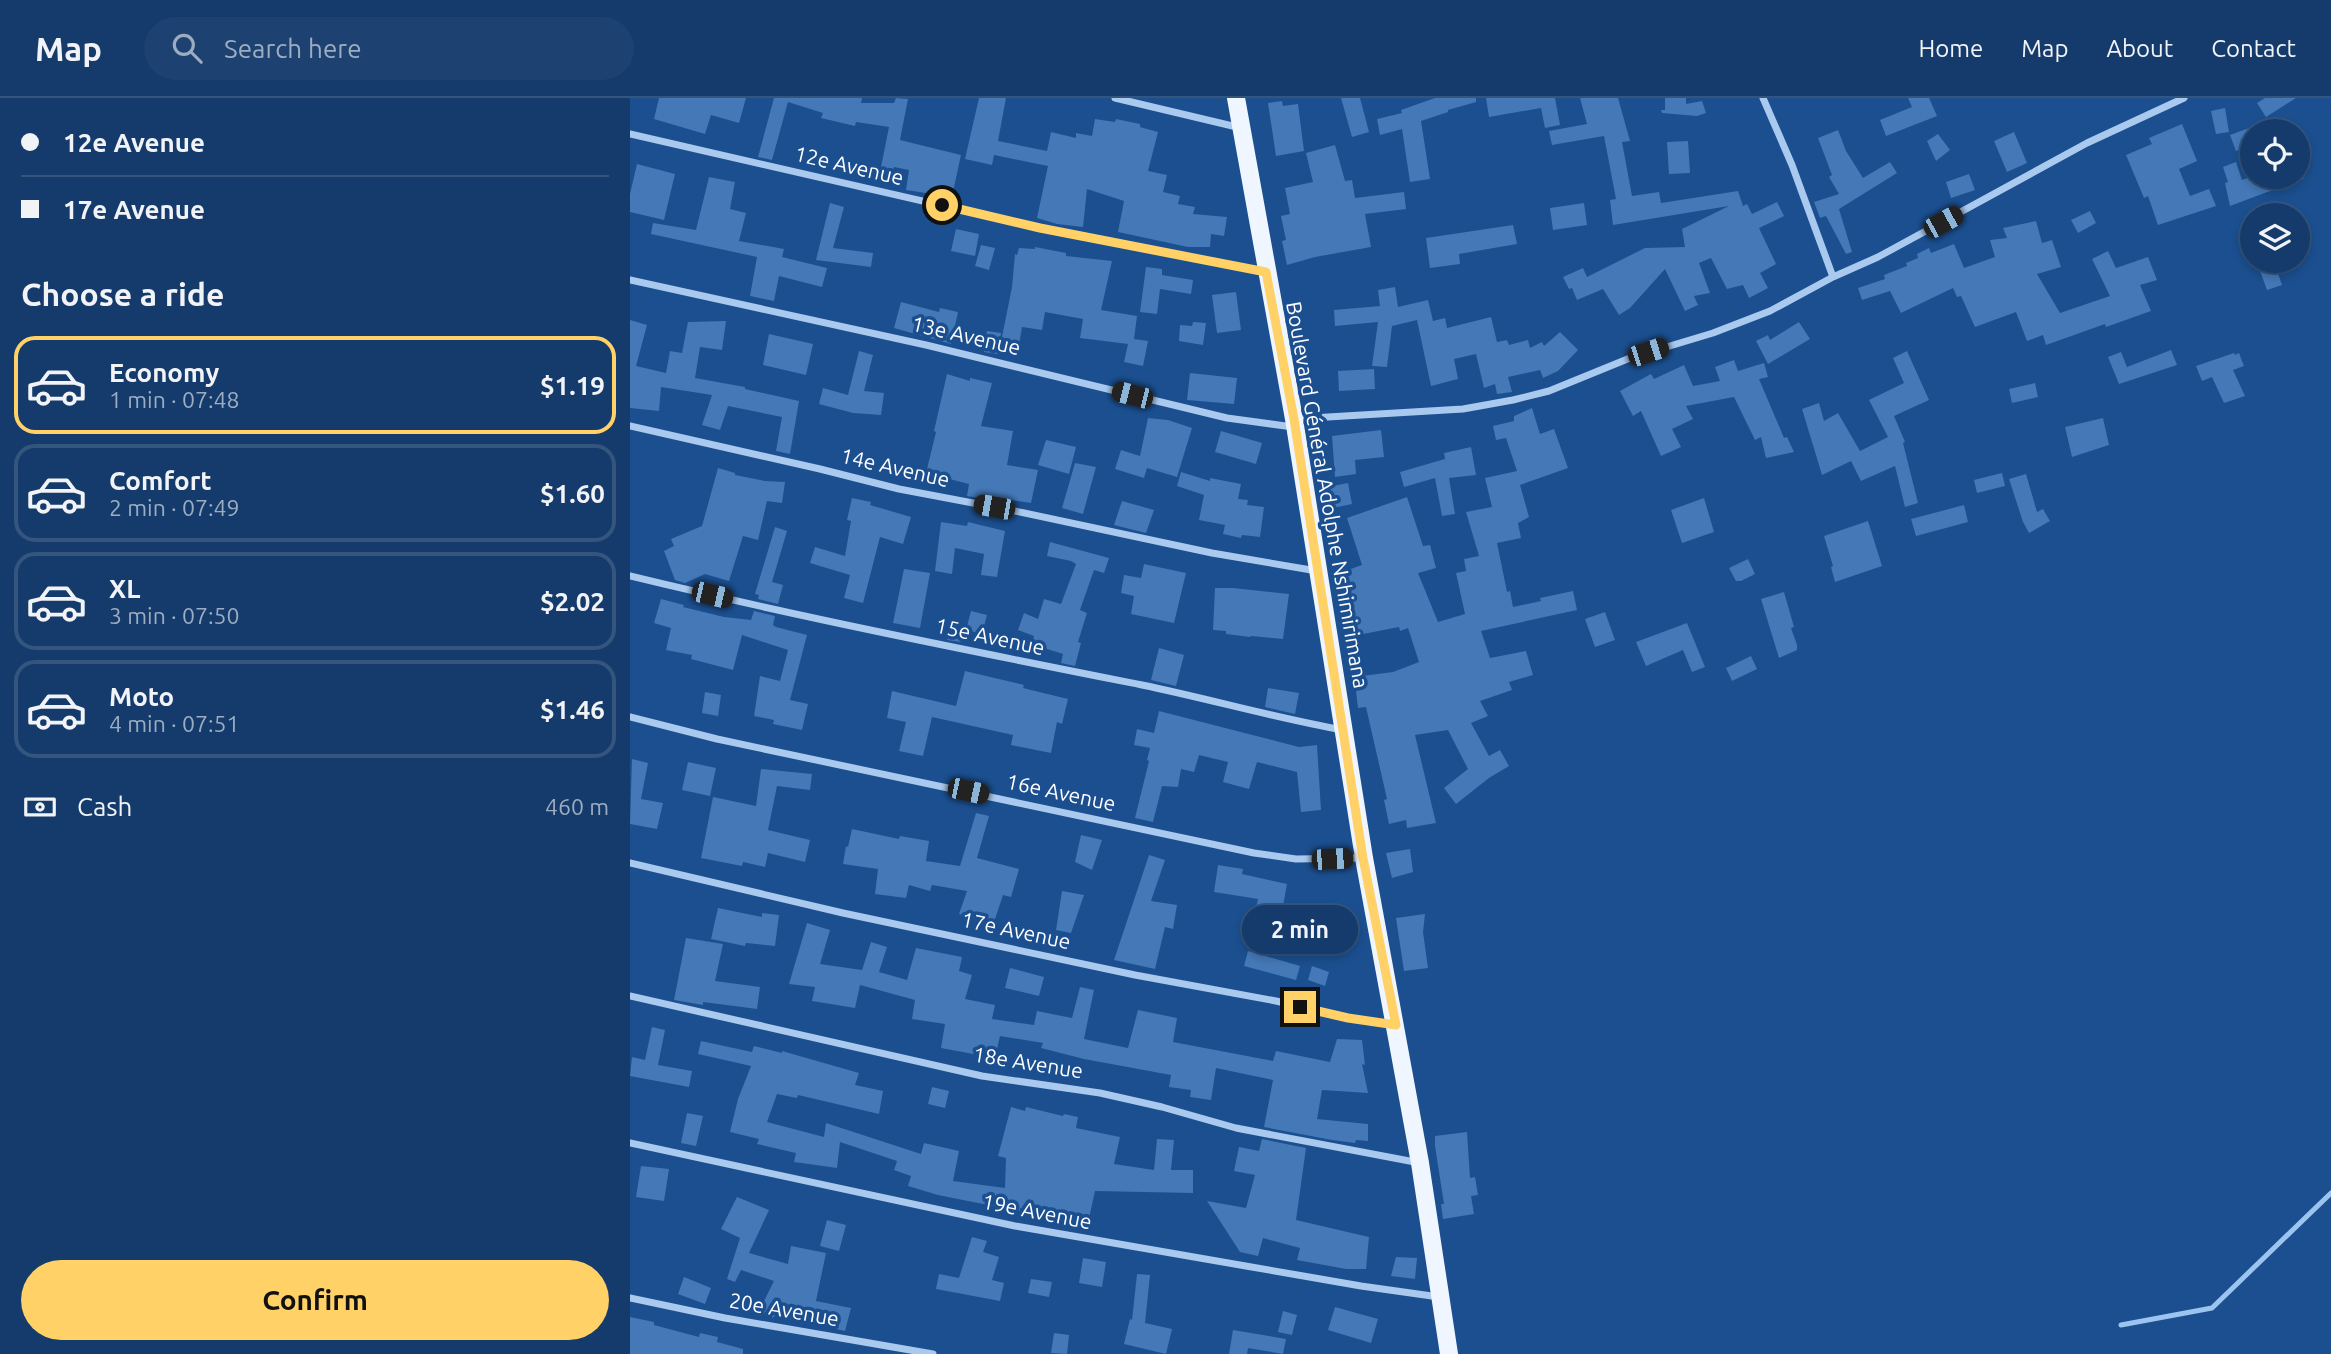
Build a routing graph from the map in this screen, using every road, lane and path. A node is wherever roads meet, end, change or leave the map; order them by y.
1 (1115, 98) edge
2 (1236, 98) edge
3 (1763, 98) edge
4 (2184, 98) edge
5 (1241, 128) junction
6 (630, 134) edge
7 (1266, 272) junction
8 (1833, 277) junction
9 (630, 280) edge
10 (1294, 423) junction
11 (630, 426) edge
12 (1318, 571) junction
13 (630, 576) edge
14 (630, 717) edge
15 (1344, 730) junction
16 (1363, 858) junction
17 (630, 863) edge
18 (630, 996) edge
19 (1396, 1025) junction
20 (630, 1143) edge
21 (1420, 1163) junction
22 (1440, 1297) junction
23 (630, 1298) edge
24 (933, 1354) edge
25 (1449, 1354) edge

1 - 5 street
2 - 5 main road, Boulevard Général Adolphe Nshimirimana
3 - 8 street
4 - 8 street, 13e Avenue
5 - 7 main road, Boulevard Général Adolphe Nshimirimana
6 - 7 street, 12e Avenue
7 - 10 main road, Boulevard Général Adolphe Nshimirimana
8 - 10 street, 13e Avenue
9 - 10 street, 13e Avenue
10 - 12 main road, Boulevard Général Adolphe Nshimirimana
11 - 12 street, 14e Avenue
12 - 15 main road, Boulevard Général Adolphe Nshimirimana
13 - 15 street, 15e Avenue
14 - 16 street, 16e Avenue
15 - 16 main road, Boulevard Général Adolphe Nshimirimana
16 - 19 main road, Boulevard Général Adolphe Nshimirimana
17 - 19 street, 17e Avenue
18 - 21 street, 18e Avenue
19 - 21 main road, Boulevard Général Adolphe Nshimirimana
20 - 22 street, 19e Avenue
21 - 22 main road, Boulevard Général Adolphe Nshimirimana
22 - 25 main road, Boulevard Général Adolphe Nshimirimana
23 - 24 street, 20e Avenue

